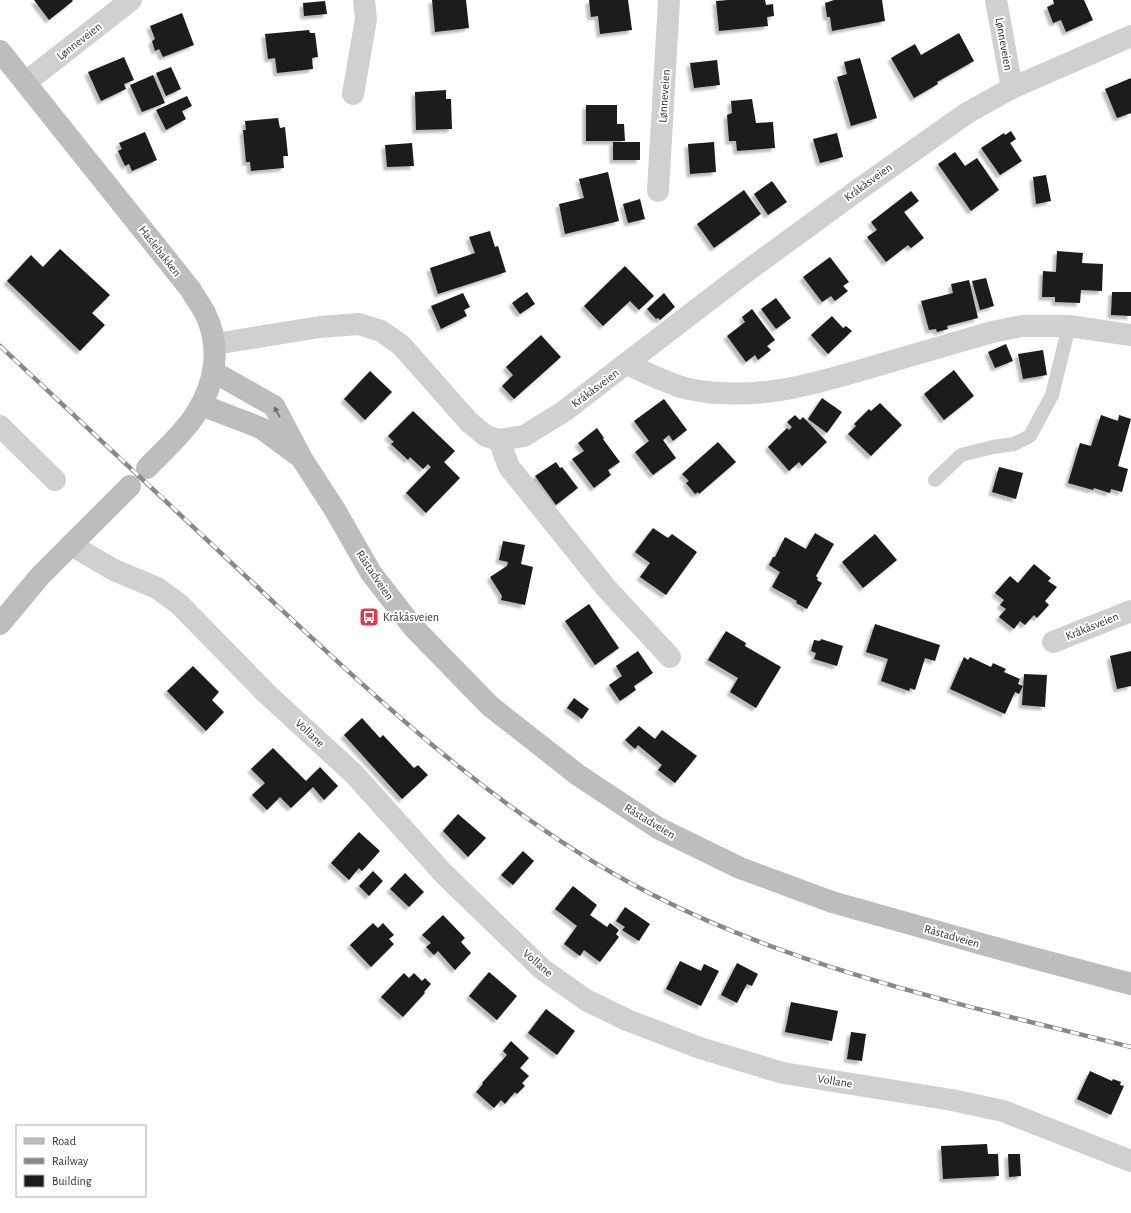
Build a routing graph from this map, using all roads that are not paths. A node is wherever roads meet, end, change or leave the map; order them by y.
1 (131, 0) edge
2 (364, 0) edge
3 (669, 0) edge
4 (996, 0) edge
5 (1131, 36) edge
6 (0, 51) edge
7 (26, 82) junction
8 (1012, 88) junction
9 (352, 94) dead end
10 (658, 191) dead end
11 (1069, 326) junction
12 (1131, 335) edge
13 (215, 344) junction
14 (627, 364) junction
15 (214, 372) junction
16 (201, 405) junction
17 (0, 426) edge
18 (499, 440) junction
19 (302, 459) junction
20 (148, 468) dead end
21 (55, 480) dead end
22 (935, 480) dead end
23 (130, 486) dead end
24 (71, 545) junction
25 (1131, 611) edge
26 (0, 624) edge
27 (1053, 642) dead end
28 (670, 657) dead end
29 (1131, 984) edge
30 (1131, 1161) edge

1 - 7 street, Lønneveien
2 - 9 street
3 - 10 street, Lønneveien
4 - 8 street, Lønneveien
5 - 8 street, Kråkåsveien
6 - 7 main road, Haslebakken
7 - 13 main road, Haslebakken
8 - 14 street, Kråkåsveien
11 - 12 street, Kråkåsveien
11 - 14 street, Kråkåsveien
11 - 22 lane
13 - 15 main road, Haslebakken
13 - 18 street
14 - 18 street, Kråkåsveien
15 - 16 main road, Haslebakken
19 -> 15 main road, Råstadveien
16 - 19 main road, Råstadveien
16 - 20 main road, Haslebakken
17 - 21 street
18 - 28 street
19 - 29 main road, Råstadveien
23 - 24 main road
24 - 26 main road
24 - 30 street, Vollane
25 - 27 street, Kråkåsveien

